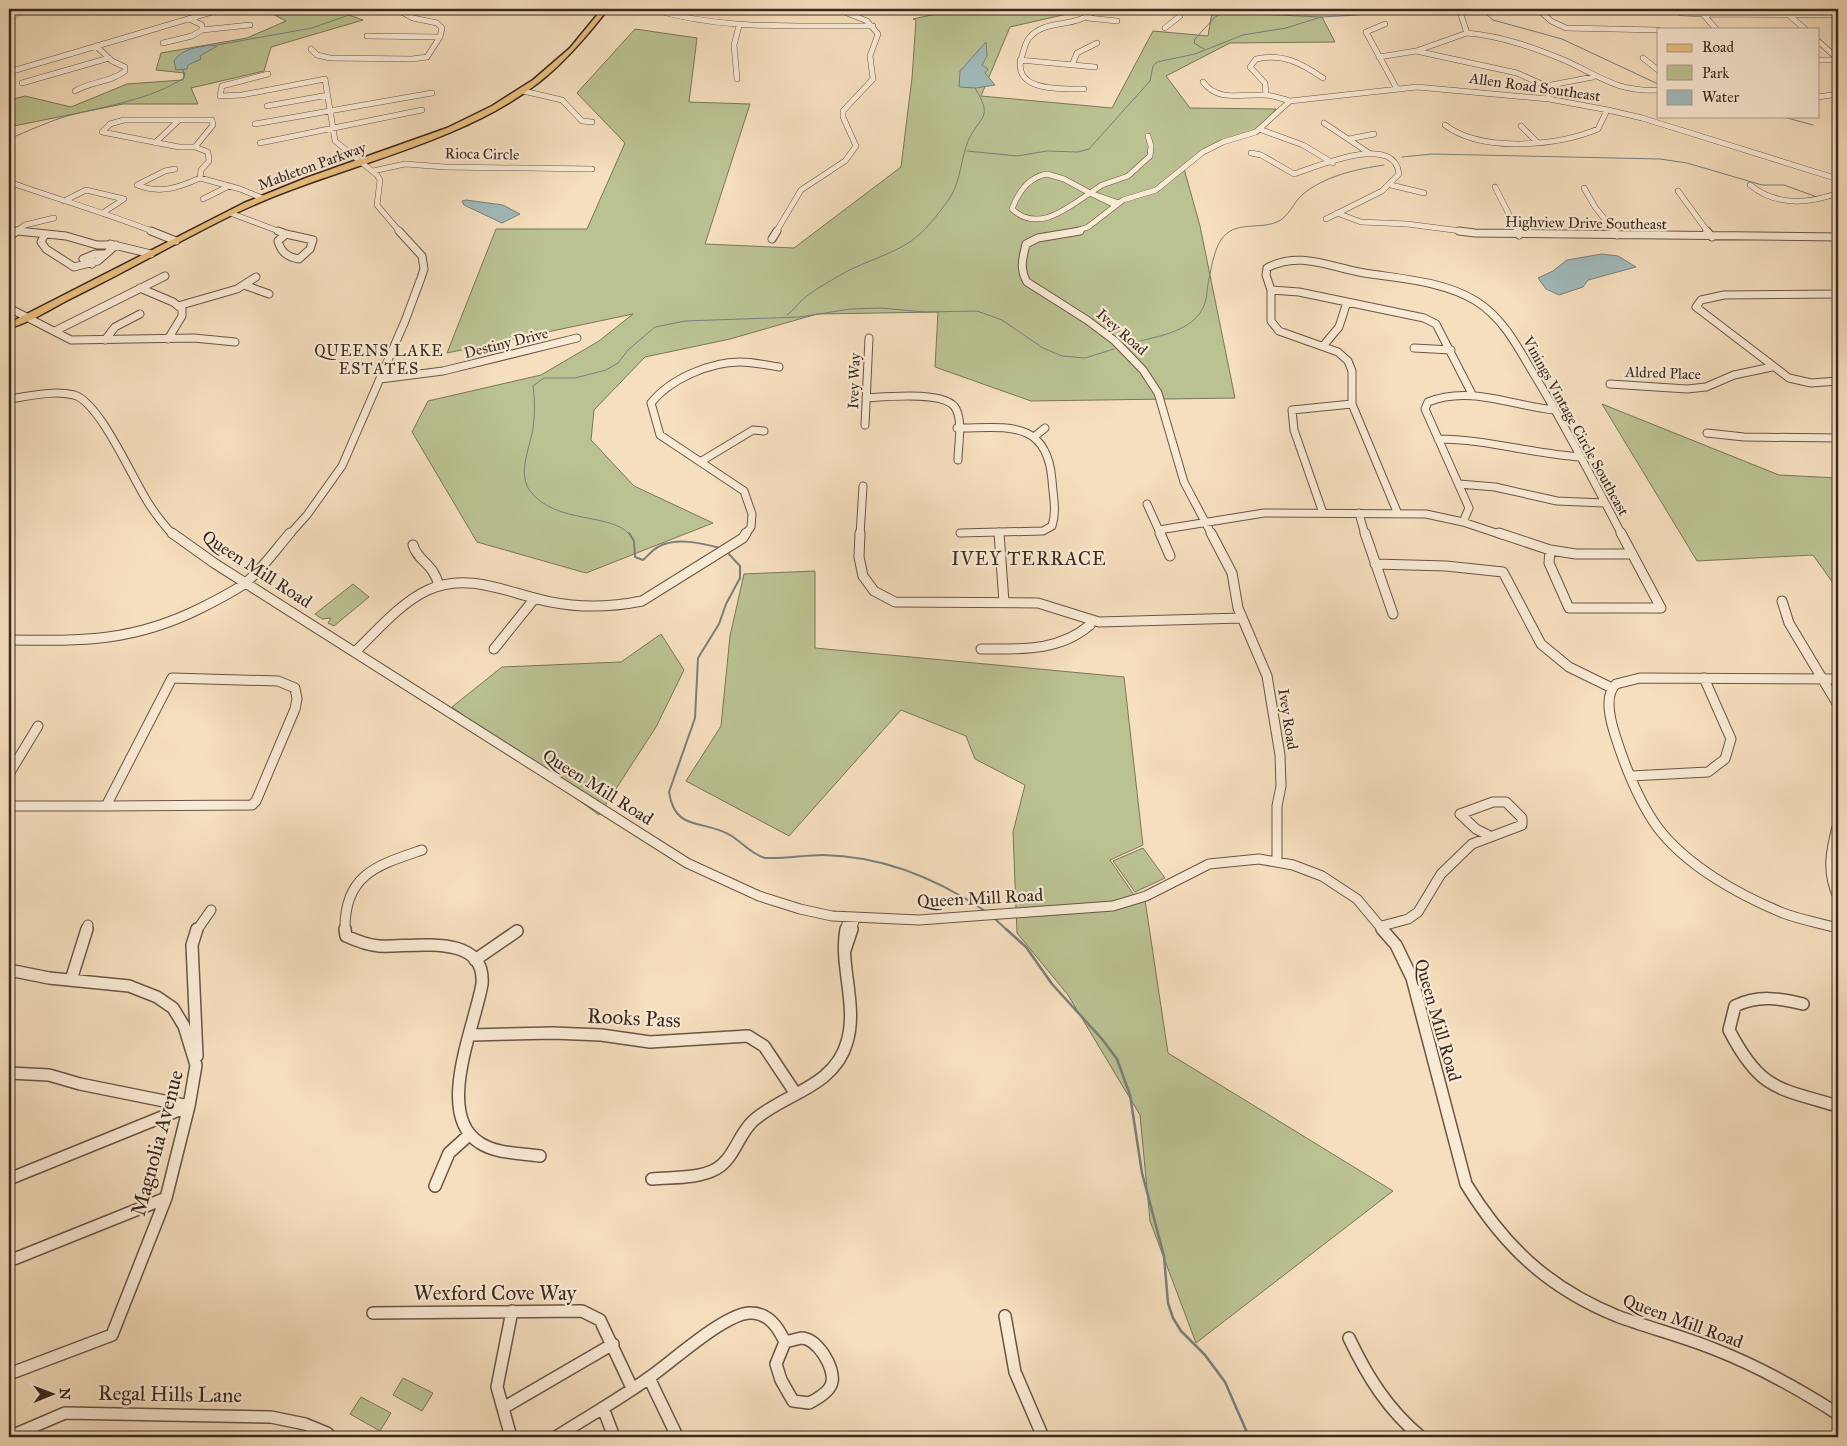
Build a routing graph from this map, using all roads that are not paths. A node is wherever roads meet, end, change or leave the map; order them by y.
1 (23, 9) edge
2 (152, 9) edge
3 (222, 9) edge
4 (397, 9) edge
5 (605, 9) edge
6 (652, 9) edge
7 (837, 9) edge
8 (1095, 9) edge
9 (1177, 9) edge
10 (1459, 9) edge
11 (1538, 9) edge
12 (1833, 9) edge
13 (1838, 10) edge
14 (1677, 11) edge
15 (206, 13) junction
16 (1703, 14) junction
17 (1838, 15) edge
18 (1790, 16) junction
19 (1088, 18) junction
20 (189, 19) junction
21 (9, 20) edge
22 (1117, 21) dead end
23 (1385, 24) dead end
24 (250, 25) dead end
25 (739, 26) junction
26 (874, 26) junction
27 (1165, 28) dead end
28 (1715, 28) edge
29 (1804, 28) edge
30 (202, 30) junction
31 (1657, 30) edge
32 (1467, 33) junction
33 (367, 36) dead end
34 (440, 37) junction
35 (163, 43) dead end
36 (1097, 43) dead end
37 (1820, 43) edge
38 (96, 46) junction
39 (311, 49) dead end
40 (1416, 51) junction
41 (1379, 56) junction
42 (110, 58) junction
43 (1643, 58) dead end
44 (1838, 59) edge
45 (1020, 60) junction
46 (1820, 60) edge
47 (1072, 65) junction
48 (1095, 67) dead end
49 (1657, 69) edge
50 (9, 72) edge
51 (268, 74) dead end
52 (1593, 77) junction
53 (1323, 78) dead end
54 (737, 79) dead end
55 (1203, 82) dead end
56 (22, 84) dead end
57 (1546, 86) junction
58 (1084, 89) dead end
59 (1397, 89) junction
60 (1657, 90) edge
61 (523, 91) junction
62 (75, 92) dead end
63 (432, 94) dead end
64 (1838, 94) edge
65 (328, 95) junction
66 (1266, 95) junction
67 (1820, 97) edge
68 (1549, 98) junction
69 (1290, 101) junction
70 (267, 106) dead end
71 (331, 110) junction
72 (422, 110) dead end
73 (1607, 110) junction
74 (179, 120) junction
75 (592, 122) dead end
76 (1324, 123) dead end
77 (255, 124) dead end
78 (1445, 125) dead end
79 (1521, 126) dead end
80 (333, 127) junction
81 (1259, 129) junction
82 (106, 134) joint
83 (1374, 134) dead end
84 (1148, 136) dead end
85 (1349, 139) junction
86 (1536, 141) junction
87 (155, 143) junction
88 (260, 143) dead end
89 (195, 147) junction
90 (1251, 152) dead end
91 (1369, 153) junction
92 (362, 162) junction
93 (1334, 163) junction
94 (175, 169) dead end
95 (592, 170) dead end
96 (373, 171) junction
97 (200, 178) junction
98 (1838, 179) edge
99 (9, 182) edge
100 (1391, 184) junction
101 (1750, 185) dead end
102 (229, 186) junction
103 (1495, 187) dead end
104 (1584, 188) dead end
105 (1678, 191) dead end
106 (1090, 193) junction
107 (1424, 193) dead end
108 (1838, 193) edge
109 (203, 199) dead end
110 (258, 200) junction
111 (64, 201) junction
112 (1117, 204) junction
113 (104, 212) junction
114 (1336, 212) junction
115 (230, 213) junction
116 (54, 218) dead end
117 (1326, 219) dead end
118 (12, 230) edge
119 (45, 234) junction
120 (286, 234) junction
121 (1520, 234) junction
122 (1617, 235) junction
123 (9, 237) edge
124 (1712, 237) junction
125 (1838, 237) edge
126 (772, 239) dead end
127 (176, 241) junction
128 (116, 245) junction
129 (151, 254) junction
130 (104, 256) junction
131 (69, 264) joint
132 (92, 264) junction
133 (165, 276) dead end
134 (256, 277) dead end
135 (244, 286) junction
136 (140, 288) junction
137 (1271, 290) junction
138 (269, 294) dead end
139 (1838, 294) edge
140 (1347, 302) junction
141 (178, 306) junction
142 (9, 308) edge
143 (140, 314) dead end
144 (27, 317) junction
145 (9, 326) edge
146 (56, 331) junction
147 (577, 338) dead end
148 (869, 338) dead end
149 (168, 339) junction
150 (105, 340) junction
151 (234, 342) dead end
152 (1324, 346) junction
153 (1414, 348) dead end
154 (1451, 350) junction
155 (1772, 366) junction
156 (779, 367) dead end
157 (380, 379) junction
158 (1838, 381) edge
159 (1610, 384) dead end
160 (1473, 396) junction
161 (866, 398) junction
162 (9, 399) edge
163 (1352, 404) junction
164 (1555, 410) junction
165 (865, 425) dead end
166 (957, 428) junction
167 (1045, 428) dead end
168 (764, 431) dead end
169 (1707, 433) dead end
170 (1034, 437) junction
171 (1838, 438) edge
172 (1438, 439) junction
173 (1581, 457) junction
174 (958, 460) dead end
175 (700, 462) junction
176 (1459, 484) junction
177 (863, 486) dead end
178 (1604, 503) junction
179 (1147, 504) dead end
180 (1323, 513) junction
181 (1359, 513) junction
182 (1398, 514) junction
183 (1205, 522) junction
184 (1464, 522) junction
185 (1159, 530) junction
186 (960, 533) dead end
187 (999, 533) junction
188 (413, 545) dead end
189 (1550, 550) junction
190 (1631, 554) junction
191 (1170, 556) dead end
192 (1374, 564) junction
193 (245, 582) junction
194 (439, 586) junction
195 (535, 598) junction
196 (1782, 601) dead end
197 (1004, 602) junction
198 (1393, 614) dead end
199 (1242, 618) junction
200 (1090, 621) junction
201 (9, 640) edge
202 (494, 649) dead end
203 (981, 649) dead end
204 (355, 652) junction
205 (1704, 678) junction
206 (1822, 679) junction
207 (1838, 679) edge
208 (1612, 688) junction
209 (1838, 705) edge
210 (38, 726) dead end
211 (9, 774) edge
212 (1631, 776) junction
213 (9, 806) edge
214 (106, 806) junction
215 (1838, 823) edge
216 (1488, 835) junction
217 (422, 850) dead end
218 (1277, 862) junction
219 (1838, 897) edge
220 (211, 910) dead end
221 (972, 917) joint
222 (852, 918) junction
223 (88, 925) dead end
224 (1382, 926) junction
225 (1838, 928) edge
226 (516, 931) dead end
227 (475, 960) junction
228 (9, 970) edge
229 (71, 980) junction
230 (1803, 1004) dead end
231 (470, 1035) junction
232 (196, 1065) junction
233 (9, 1073) edge
234 (796, 1094) junction
235 (189, 1106) junction
236 (1838, 1106) edge
237 (470, 1134) junction
238 (540, 1156) dead end
239 (9, 1179) edge
240 (652, 1179) dead end
241 (435, 1186) dead end
242 (166, 1198) junction
243 (9, 1261) edge
244 (512, 1311) junction
245 (373, 1313) dead end
246 (1006, 1316) dead end
247 (1349, 1338) dead end
248 (785, 1342) junction
249 (613, 1344) junction
250 (9, 1374) edge
251 (649, 1378) junction
252 (632, 1388) junction
253 (503, 1408) junction
254 (603, 1408) junction
255 (1838, 1412) edge
256 (675, 1432) dead end
257 (9, 1437) edge
258 (331, 1437) edge
259 (511, 1437) edge
260 (556, 1437) edge
261 (614, 1437) edge
262 (1043, 1437) edge
263 (1421, 1437) edge

1 - 21 street
2 - 15 street
3 - 15 street
4 - 34 street
5 - 61 main road, Mableton Parkway
6 - 25 street
7 - 26 street
8 - 19 street
9 - 27 street
10 - 32 street
11 - 31 street
12 - 13 main road
12 - 17 main road
14 - 16 street
15 - 20 street
16 - 18 street
16 - 28 street
17 - 18 street
18 - 29 street
19 - 22 street
19 - 45 street
20 - 30 street
20 - 38 street
23 - 41 street
24 - 30 street
25 - 26 street
25 - 54 street
26 - 126 street
30 - 35 street
32 - 40 street
32 - 52 street
33 - 34 street
34 - 39 street
36 - 47 street
37 - 44 street
38 - 42 street
38 - 50 street
40 - 41 street
40 - 57 street
41 - 59 street
42 - 56 street
42 - 62 street
43 - 49 street
44 - 46 street
45 - 47 street
45 - 58 street
47 - 48 street
51 - 65 street
52 - 57 street
52 - 60 street
53 - 66 street
55 - 66 street
57 - 68 street
59 - 68 street, Allen Road Southeast
59 - 69 street
61 - 75 street
61 - 92 main road, Mableton Parkway
63 - 71 street
64 - 67 street
65 - 70 street
65 - 71 street
66 - 69 street
68 - 73 street, Allen Road Southeast
69 - 81 street, Ivey Road
71 - 77 street
71 - 80 street
72 - 80 street
73 - 86 street
73 - 98 street, Allen Road Southeast
74 - 82 street
74 - 87 street
74 - 89 street
76 - 85 street
78 - 86 street
79 - 86 street
80 - 88 street
80 - 92 street
81 - 93 street
81 - 112 street, Ivey Road
82 - 87 street
83 - 85 street
84 - 106 street
85 - 91 street
87 - 89 street
89 - 97 street
90 - 93 street
91 - 93 street
91 - 100 street
92 - 96 street
92 - 110 main road, Mableton Parkway
94 - 97 street
95 - 96 street, Rioca Circle
96 - 157 street
97 - 102 street
99 - 111 street
100 - 107 street
100 - 114 street
101 - 108 street
102 - 109 street
102 - 110 street
103 - 121 street
104 - 122 street
105 - 124 street
106 - 106 street
106 - 112 street
110 - 115 main road, Mableton Parkway
111 - 113 street
111 - 113 street
112 - 183 street, Ivey Road
113 - 127 street
114 - 117 street
114 - 121 street, Highview Drive Southeast
115 - 120 street
115 - 127 main road, Mableton Parkway
116 - 118 street
118 - 119 street
118 - 123 street
119 - 128 street
119 - 131 street
120 - 120 street
121 - 122 street, Highview Drive Southeast
122 - 124 street, Highview Drive Southeast
124 - 125 street, Highview Drive Southeast
127 - 129 main road, Mableton Parkway
128 - 129 street
128 - 130 street
129 - 144 main road, Mableton Parkway
130 - 132 street
130 - 132 street
131 - 132 street
133 - 136 street
134 - 135 street
135 - 138 street
135 - 141 street
136 - 141 street
136 - 146 street
137 - 140 street
137 - 152 street, Vinings Vintage Circle Southeast
137 - 164 street, Vinings Vintage Circle Southeast
139 - 155 street
140 - 152 street
140 - 154 street
141 - 149 street
142 - 144 street
143 - 150 street
144 - 145 main road, Mableton Parkway
144 - 146 street
146 - 150 street
147 - 157 street, Destiny Drive
148 - 161 street, Ivey Way
149 - 150 street
149 - 151 street
152 - 163 street, Vinings Vintage Circle Southeast
153 - 154 street
154 - 160 street
155 - 158 street
155 - 159 street, Aldred Place
156 - 175 street
157 - 193 street
160 - 164 street
160 - 172 street
161 - 165 street, Ivey Way
161 - 166 street
162 - 193 street, Queen Mill Road
163 - 180 street
163 - 182 street, Vinings Vintage Circle Southeast
164 - 173 street, Vinings Vintage Circle Southeast
166 - 170 street
166 - 174 street
167 - 170 street
168 - 175 street
169 - 171 street
170 - 187 street
172 - 173 street
172 - 176 street
173 - 178 street, Vinings Vintage Circle Southeast
175 - 195 street
176 - 178 street
176 - 184 street
177 - 197 street
178 - 190 street, Vinings Vintage Circle Southeast
179 - 185 street
180 - 181 street
180 - 183 street
181 - 182 street
181 - 192 street
182 - 184 street
183 - 185 street
183 - 199 street, Ivey Road
184 - 189 street
185 - 191 street
186 - 187 street
187 - 197 street
188 - 194 street
189 - 190 street
189 - 190 street, Vinings Vintage Circle Southeast
192 - 198 street
192 - 208 street
193 - 201 street
193 - 204 street, Queen Mill Road
194 - 195 street
194 - 204 street
195 - 202 street
196 - 206 street
197 - 200 street
199 - 200 street
199 - 218 street, Ivey Road
200 - 203 street
204 - 222 street, Queen Mill Road
205 - 206 street
205 - 208 street
205 - 212 street
206 - 207 street
206 - 209 street
208 - 212 street
210 - 211 street
212 - 225 street
213 - 214 street
214 - 214 street
215 - 219 street
216 - 216 street
216 - 224 street
217 - 227 street
218 - 221 street, Queen Mill Road
218 - 224 street, Queen Mill Road
220 - 232 street
221 - 222 street, Queen Mill Road
222 - 234 street
223 - 229 street
224 - 255 street, Queen Mill Road
226 - 227 street
227 - 231 street
228 - 229 street, Magnolia Avenue
229 - 232 street, Magnolia Avenue
230 - 236 street
231 - 234 street, Rooks Pass
231 - 237 street
232 - 235 street, Magnolia Avenue
233 - 235 street
234 - 240 street
235 - 239 street
235 - 242 street, Magnolia Avenue
237 - 238 street
237 - 241 street
242 - 243 street
242 - 250 street, Magnolia Avenue
244 - 245 street, Wexford Cove Way
244 - 249 street, Wexford Cove Way
244 - 253 street
246 - 262 street
247 - 263 street
248 - 248 street
248 - 251 street
249 - 252 street, Wexford Cove Way
249 - 253 street
251 - 252 street
251 - 256 street
252 - 254 street
253 - 259 street
254 - 260 street
254 - 261 street
257 - 258 street, Regal Hills Lane

